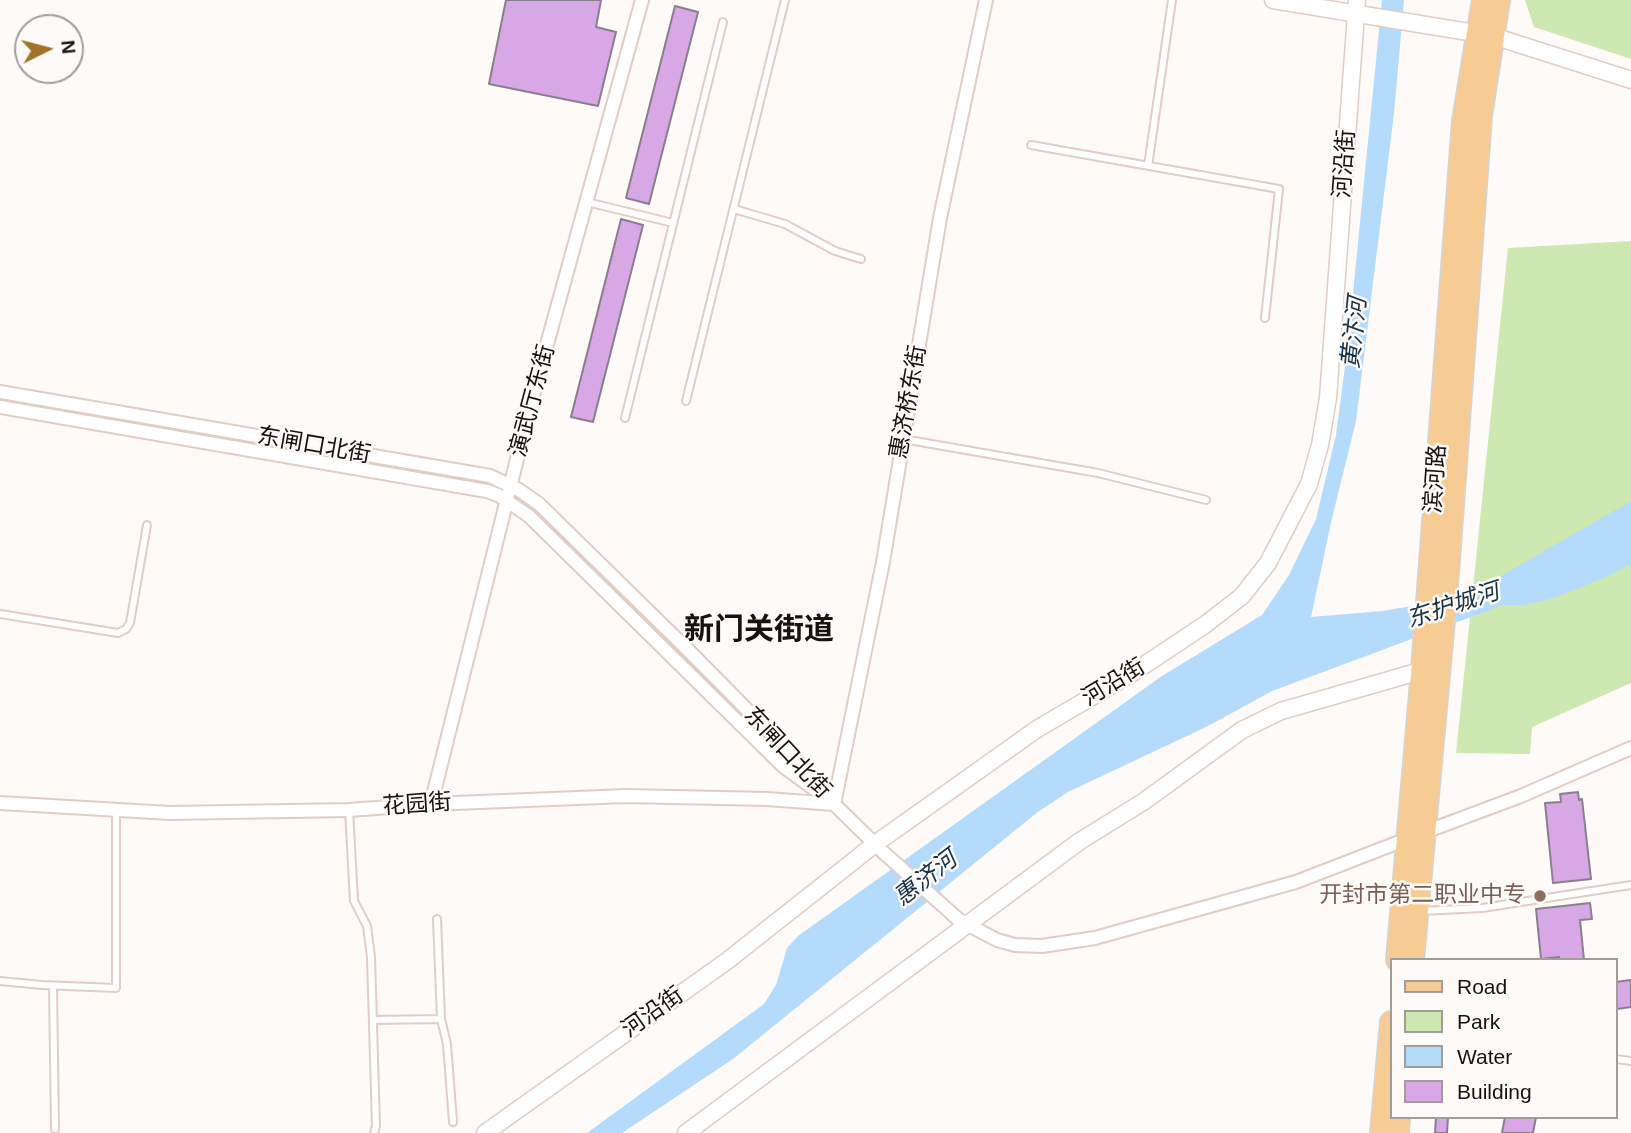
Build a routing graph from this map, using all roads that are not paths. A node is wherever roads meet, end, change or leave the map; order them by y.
1 (642, 0) edge
2 (785, 0) edge
3 (986, 0) edge
4 (1172, 0) edge
5 (1273, 0) edge
6 (1483, 0) edge
7 (1499, 0) edge
8 (1336, 5) edge
9 (1360, 9) edge
10 (723, 22) dead end
11 (1485, 35) junction
12 (1631, 80) edge
13 (1031, 145) dead end
14 (1148, 166) junction
15 (587, 202) junction
16 (734, 209) junction
17 (673, 223) junction
18 (861, 259) dead end
19 (1265, 318) dead end
20 (0, 392) edge
21 (686, 401) dead end
22 (0, 407) edge
23 (625, 418) dead end
24 (902, 439) junction
25 (511, 485) junction
26 (507, 500) junction
27 (1206, 500) dead end
28 (147, 524) dead end
29 (0, 614) edge
30 (1431, 668) junction
31 (1631, 748) edge
32 (0, 803) edge
33 (431, 804) junction
34 (834, 804) junction
35 (116, 810) junction
36 (349, 810) junction
37 (1416, 835) junction
38 (879, 848) junction
39 (1631, 885) edge
40 (1417, 912) junction
41 (437, 919) dead end
42 (967, 925) junction
43 (1397, 958) edge
44 (1413, 958) edge
45 (0, 981) edge
46 (53, 986) junction
47 (441, 1018) junction
48 (373, 1020) junction
49 (1390, 1033) edge
50 (453, 1122) dead end
51 (55, 1129) dead end
52 (374, 1133) edge
53 (485, 1133) edge
54 (686, 1133) edge
55 (1381, 1133) edge

1 - 15 street, 演武厅东街
2 - 16 lane
3 - 24 street, 惠济桥东街
4 - 14 lane
5 - 8 street
6 - 11 main road, 滨河路
7 - 11 main road, 滨河路
8 - 9 street
9 - 11 street
9 - 38 street, 河沿街
10 - 17 lane
11 - 12 street
11 - 30 main road, 滨河路
13 - 14 lane
14 - 19 lane
15 - 17 lane
15 - 25 street, 演武厅东街
16 - 18 lane
16 - 21 lane
17 - 23 lane
20 - 25 street, 东闸口北街
22 - 26 street, 东闸口北街
24 - 27 lane
24 - 34 street, 惠济桥东街
25 - 26 street, 演武厅东街
25 - 34 street, 东闸口北街
26 - 33 street, 演武厅东街
26 - 34 street, 东闸口北街
28 - 29 lane
30 - 37 main road, 滨河路
30 - 42 street
31 - 37 street
32 - 35 street, 花园街
33 - 34 street, 花园街
33 - 36 street, 花园街
34 - 38 street
35 - 36 street, 花园街
35 - 46 lane
36 - 48 lane
37 - 40 main road, 滨河路
37 - 42 street
37 - 43 main road, 滨河路
38 - 42 street
38 - 53 street, 河沿街
39 - 40 lane
40 - 44 main road, 滨河路
41 - 47 lane
42 - 54 street
45 - 46 lane
46 - 51 lane
47 - 48 lane
47 - 50 lane
48 - 52 lane
49 - 55 main road

